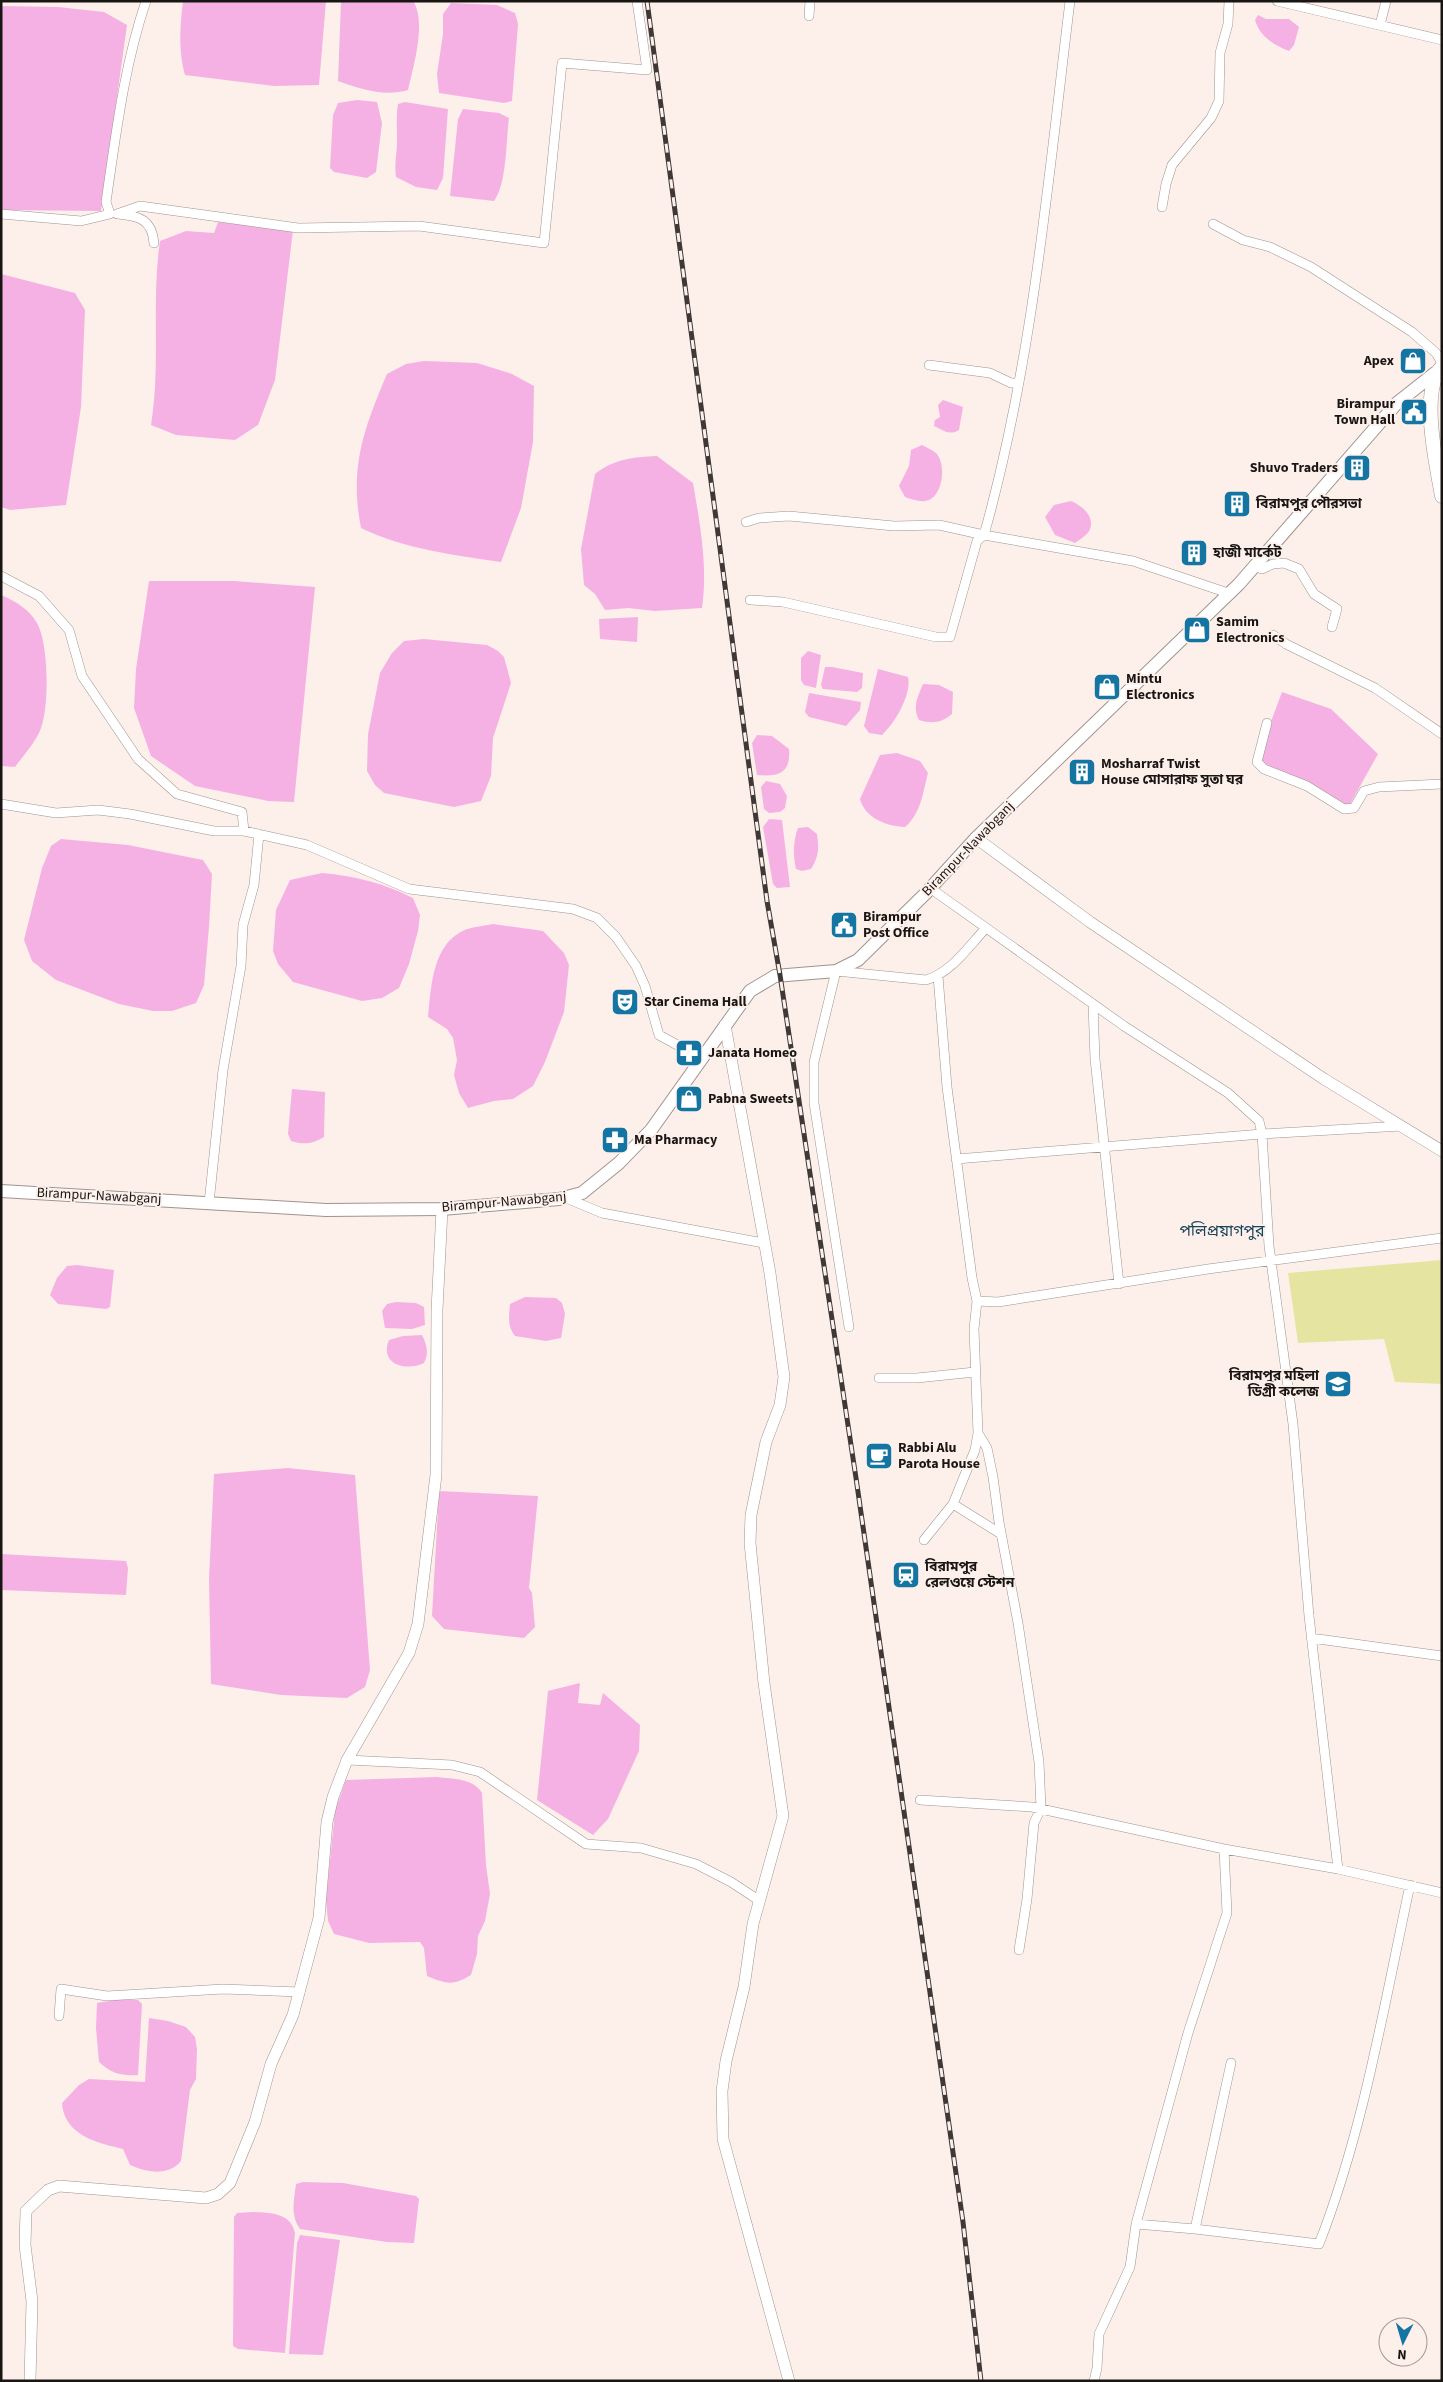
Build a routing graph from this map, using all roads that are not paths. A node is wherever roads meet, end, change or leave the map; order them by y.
1 (146, 1) edge
2 (637, 1) edge
3 (810, 1) edge
4 (1070, 1) edge
5 (1229, 1) edge
6 (1277, 1) edge
7 (1386, 1) edge
8 (809, 16) dead end
9 (1380, 25) junction
10 (1442, 40) edge
11 (1162, 207) dead end
12 (1, 214) edge
13 (114, 214) junction
14 (1213, 224) dead end
15 (154, 243) dead end
16 (929, 365) dead end
17 (1440, 368) edge
18 (1018, 383) junction
19 (1442, 496) edge
20 (746, 522) dead end
21 (984, 535) junction
22 (1253, 566) junction
23 (1, 576) edge
24 (1228, 593) junction
25 (750, 600) dead end
26 (1332, 627) dead end
27 (1273, 635) dead end
28 (1267, 723) dead end
29 (1442, 734) edge
30 (1442, 784) edge
31 (1, 804) edge
32 (244, 831) junction
33 (259, 834) junction
34 (976, 838) junction
35 (930, 888) junction
36 (986, 928) junction
37 (836, 972) junction
38 (938, 976) junction
39 (1093, 1004) junction
40 (725, 1025) junction
41 (701, 1058) junction
42 (1402, 1126) junction
43 (1262, 1134) junction
44 (1105, 1147) junction
45 (1442, 1150) edge
46 (956, 1159) junction
47 (1, 1191) edge
48 (566, 1198) junction
49 (209, 1203) junction
50 (442, 1209) junction
51 (1442, 1238) edge
52 (764, 1243) junction
53 (1270, 1262) junction
54 (1119, 1284) junction
55 (977, 1301) junction
56 (849, 1327) dead end
57 (975, 1372) junction
58 (879, 1378) dead end
59 (978, 1433) junction
60 (954, 1504) junction
61 (1001, 1534) junction
62 (924, 1540) dead end
63 (1311, 1638) junction
64 (1442, 1656) edge
65 (347, 1760) junction
66 (920, 1800) dead end
67 (1040, 1808) junction
68 (1224, 1849) junction
69 (1338, 1869) junction
70 (1410, 1885) junction
71 (1442, 1893) edge
72 (760, 1902) junction
73 (1019, 1950) dead end
74 (300, 1992) junction
75 (59, 2016) dead end
76 (1232, 2063) dead end
77 (1136, 2224) junction
78 (1196, 2229) junction
79 (30, 2381) edge
80 (789, 2381) edge
81 (1094, 2381) edge

1 - 13 street
2 - 13 street
3 - 8 street
4 - 18 street
5 - 11 street
6 - 9 street
7 - 9 street
9 - 10 street
12 - 13 street
13 - 15 street
14 - 17 street
16 - 18 street
17 - 19 main road
17 - 22 main road, Birampur-Nawabganj
18 - 21 street
20 - 21 street
21 - 24 street
21 - 25 street
22 - 24 main road, Birampur-Nawabganj
22 - 26 street
23 - 32 street
24 - 34 main road, Birampur-Nawabganj
27 - 29 street
28 - 30 street
31 - 32 street
32 - 33 street
33 - 41 street
33 - 49 street
34 - 35 main road, Birampur-Nawabganj
34 - 42 street
35 - 36 street
35 - 37 main road, Birampur-Nawabganj
36 - 38 street
36 - 39 street
37 - 38 street
37 - 40 main road, Birampur-Nawabganj
37 - 56 street
38 - 46 street
39 - 43 street
39 - 44 street
40 - 41 main road, Birampur-Nawabganj
40 - 52 street
41 - 48 main road, Birampur-Nawabganj
42 - 43 street
42 - 45 street
43 - 44 street
43 - 53 street
44 - 46 street
44 - 54 street
46 - 55 street
47 - 49 main road, Birampur-Nawabganj
48 - 50 main road, Birampur-Nawabganj
48 - 52 street
49 - 50 main road, Birampur-Nawabganj
50 - 65 street
51 - 53 street
52 - 72 street
53 - 54 street
53 - 63 street
54 - 55 street
55 - 57 street
57 - 58 street
57 - 59 street
59 - 60 street
59 - 61 street
60 - 61 street
60 - 62 street
61 - 67 street
63 - 64 street
63 - 69 street
65 - 72 street
65 - 74 street
66 - 67 street
67 - 68 street
67 - 73 street
68 - 69 street
68 - 77 street
69 - 70 street
70 - 71 street
70 - 78 street
72 - 80 street
74 - 75 street
74 - 79 street
76 - 78 street
77 - 78 street
77 - 81 street

